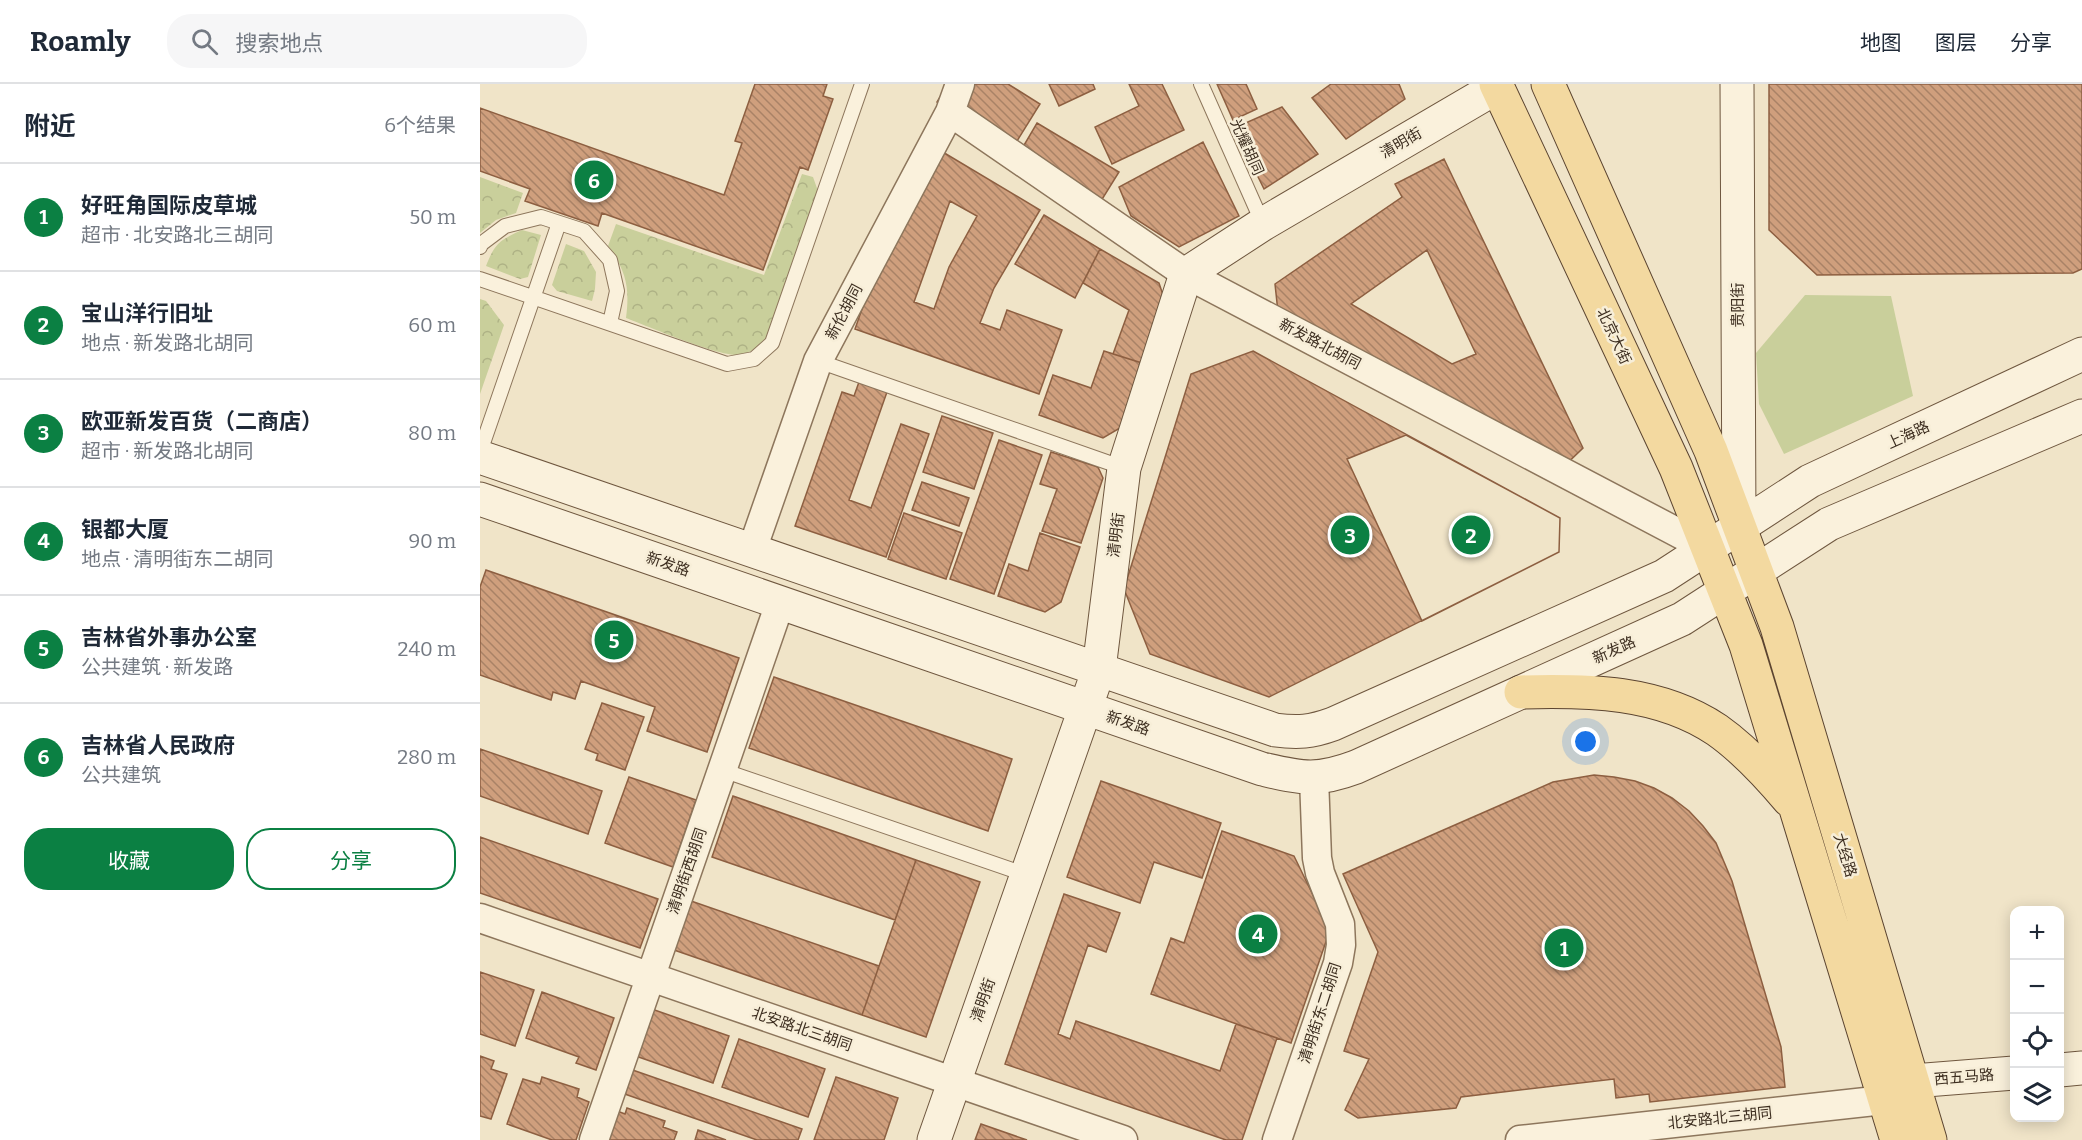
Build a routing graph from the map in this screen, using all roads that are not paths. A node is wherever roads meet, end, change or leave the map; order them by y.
1 (862, 84) edge
2 (960, 84) edge
3 (1201, 84) edge
4 (1548, 84) edge
5 (1737, 84) edge
6 (1497, 85) edge
7 (950, 112) junction
8 (559, 223) junction
9 (1263, 224) junction
10 (480, 247) edge
11 (1186, 274) junction
12 (480, 279) edge
13 (533, 298) junction
14 (610, 323) junction
15 (2082, 354) edge
16 (818, 361) junction
17 (2082, 416) edge
18 (480, 452) edge
19 (480, 457) edge
20 (1124, 468) junction
21 (480, 499) edge
22 (1739, 526) junction
23 (1707, 548) junction
24 (752, 550) junction
25 (1756, 571) junction
26 (1724, 591) junction
27 (780, 603) junction
28 (1099, 669) junction
29 (1521, 692) junction
30 (1085, 708) junction
31 (722, 770) junction
32 (1314, 778) junction
33 (1796, 808) junction
34 (1027, 875) junction
35 (480, 918) edge
36 (650, 976) junction
37 (2082, 1068) edge
38 (2064, 1070) edge
39 (2010, 1073) edge
40 (1913, 1081) junction
41 (954, 1082) junction
42 (1884, 1100) junction
43 (1623, 1134) edge
44 (594, 1140) edge
45 (934, 1140) edge
46 (1123, 1140) edge
47 (1277, 1140) edge
48 (1520, 1140) edge
49 (1897, 1140) edge
50 (1930, 1140) edge

1 - 14 lane
2 - 7 street, 新伦胡同
3 - 9 lane, 光耀胡同
4 - 22 main road
5 - 22 main road, 贵阳街
6 - 9 main road, 清明街
6 - 23 main road, 北京大街
7 - 11 street, 新发路北胡同
7 - 16 street, 新伦胡同
8 - 10 lane
8 - 13 lane
8 - 14 lane
9 - 11 main road, 清明街
11 - 20 main road, 清明街
11 - 23 street, 新发路北胡同
12 - 13 lane
13 - 14 lane
13 - 18 lane
15 - 22 main road, 上海路
16 - 20 lane
16 - 24 street, 新伦胡同
17 - 25 main road
19 - 24 main road
20 - 28 main road, 清明街
21 - 27 main road, 新发路
22 - 23 main road
22 - 25 main road
23 - 26 main road, 北京大街
23 - 28 main road
24 - 28 main road
25 - 26 main road, 新发路
25 - 40 main road, 大经路
26 - 29 main road, 新发路
26 - 33 main road
27 - 30 main road, 新发路
27 - 31 street, 清明街西胡同
28 - 30 main road, 清明街
29 - 32 main road, 新发路
29 - 33 main road
30 - 32 main road, 新发路
30 - 34 main road, 清明街
31 - 34 lane
31 - 36 street, 清明街西胡同
32 - 47 street, 清明街东二胡同
33 - 42 main road
34 - 41 main road, 清明街
35 - 36 street, 北安路北三胡同
36 - 41 street, 北安路北三胡同
36 - 44 street, 清明街西胡同
37 - 38 main road
39 - 40 main road, 西五马路
40 - 50 main road, 大经路
41 - 45 main road, 清明街
41 - 46 street, 北安路北三胡同
42 - 43 street, 北安路北三胡同
42 - 49 main road
43 - 48 street, 北安路北三胡同

